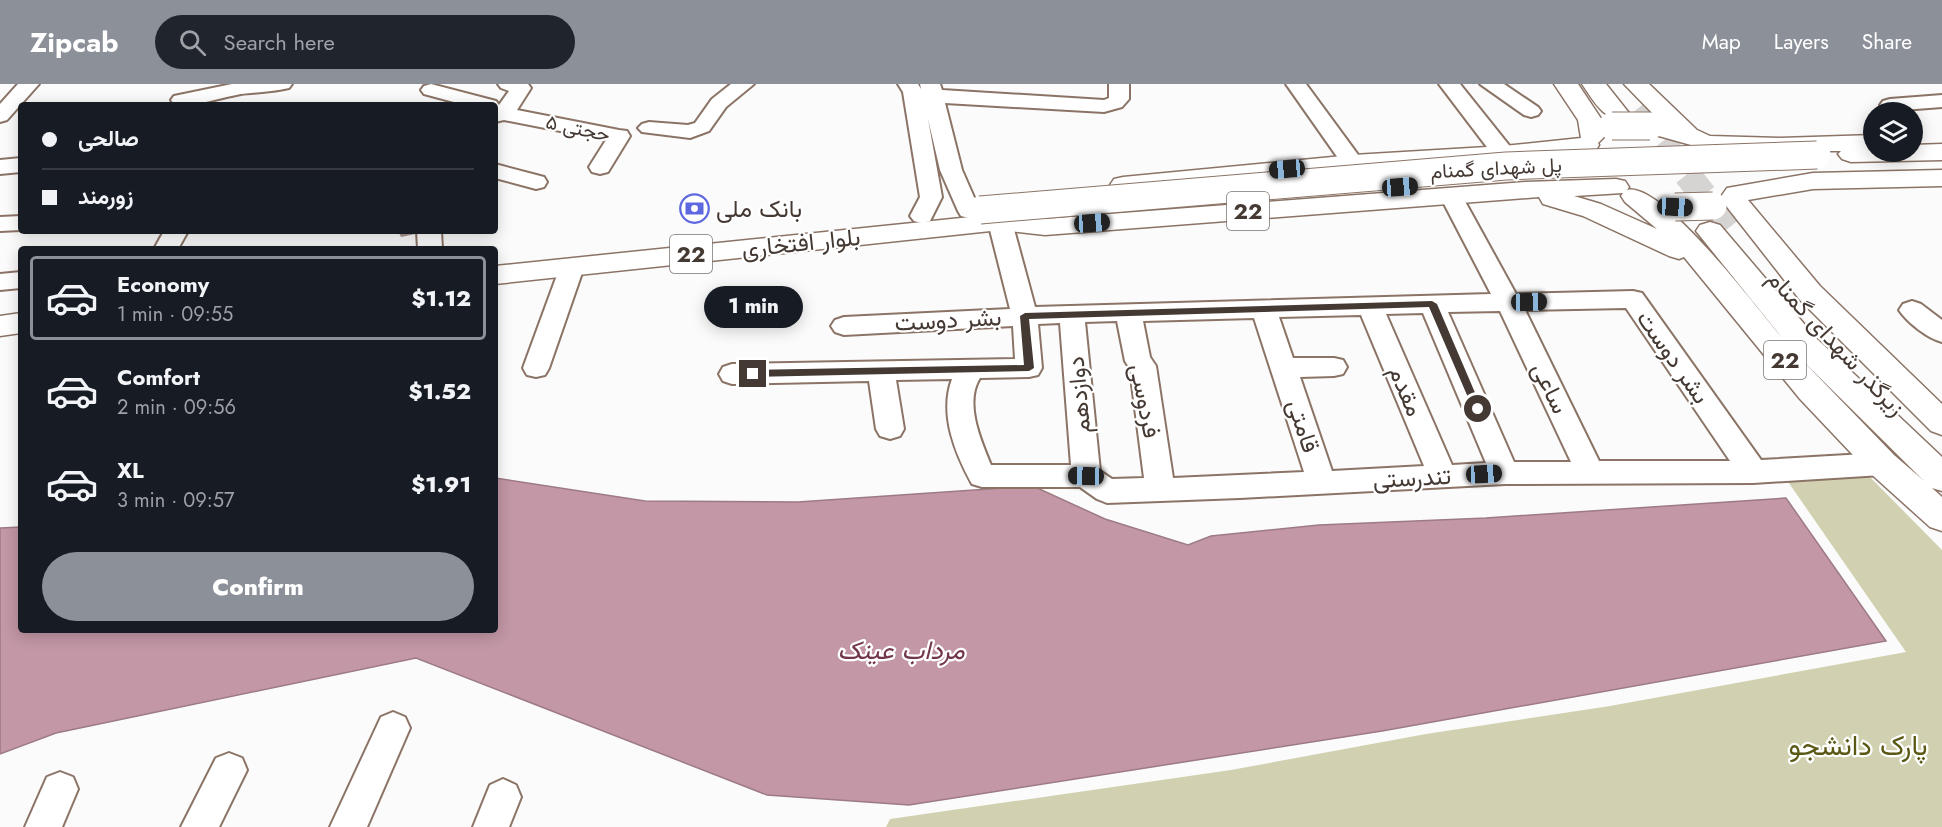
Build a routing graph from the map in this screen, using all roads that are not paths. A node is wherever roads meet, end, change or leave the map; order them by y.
1 (29, 84) edge
2 (44, 84) edge
3 (282, 84) edge
4 (744, 84) edge
5 (908, 84) edge
6 (1119, 84) edge
7 (1296, 84) edge
8 (1449, 84) edge
9 (1490, 84) edge
10 (1566, 84) edge
11 (1594, 84) edge
12 (1614, 84) edge
13 (1636, 84) edge
14 (519, 85) edge
15 (431, 90) dead end
16 (932, 90) edge
17 (180, 96) edge
18 (1942, 101) edge
19 (19, 102) edge
20 (25, 102) edge
21 (471, 102) edge
22 (1923, 102) edge
23 (498, 109) edge
24 (498, 110) edge
25 (1531, 111) dead end
26 (1616, 126) junction
27 (649, 128) dead end
28 (930, 128) junction
29 (1697, 139) junction
30 (1942, 140) edge
31 (1923, 141) edge
32 (1863, 142) edge
33 (1780, 146) junction
34 (1942, 152) edge
35 (1503, 154) junction
36 (1382, 161) junction
37 (1353, 163) junction
38 (1942, 164) edge
39 (18, 165) edge
40 (0, 167) edge
41 (600, 167) dead end
42 (498, 172) edge
43 (1942, 178) edge
44 (1813, 181) junction
45 (536, 182) dead end
46 (1525, 190) junction
47 (1625, 192) junction
48 (1451, 196) junction
49 (1396, 200) junction
50 (1725, 212) junction
51 (983, 215) junction
52 (922, 216) junction
53 (18, 223) edge
54 (0, 224) edge
55 (498, 256) edge
56 (1706, 263) junction
57 (572, 267) junction
58 (498, 275) edge
59 (18, 280) edge
60 (0, 282) edge
61 (18, 301) edge
62 (1508, 302) junction
63 (0, 303) edge
64 (1432, 304) junction
65 (1370, 306) junction
66 (1263, 308) junction
67 (1912, 310) dead end
68 (1128, 312) junction
69 (1072, 314) junction
70 (1025, 316) junction
71 (18, 323) edge
72 (0, 326) edge
73 (844, 326) dead end
74 (1942, 333) edge
75 (1334, 367) dead end
76 (536, 368) dead end
77 (1284, 368) junction
78 (972, 370) junction
79 (881, 372) junction
80 (732, 374) dead end
81 (1930, 399) edge
82 (1942, 423) edge
83 (890, 429) dead end
84 (1942, 453) edge
85 (1882, 464) junction
86 (1753, 472) junction
87 (1505, 473) junction
88 (1591, 474) junction
89 (1086, 476) junction
90 (1443, 476) junction
91 (1942, 478) edge
92 (1322, 483) junction
93 (1160, 490) junction
94 (1942, 517) edge
95 (393, 728) dead end
96 (229, 770) dead end
97 (60, 789) dead end
98 (44, 827) edge
99 (199, 827) edge
100 (348, 827) edge

1 - 19 street
2 - 20 street
3 - 17 street
4 - 27 street
5 - 28 street
6 - 16 street
7 - 37 street
8 - 35 street
9 - 25 street
10 - 26 highway
11 - 26 highway
12 - 26 highway
13 - 29 highway
14 - 23 street
15 - 21 street
16 - 28 street
18 - 22 street
24 - 41 street, حجتی ۵
26 - 29 highway, 22
26 - 35 highway, 22
26 - 47 highway, 22
28 - 51 street
28 - 52 street
29 - 33 highway
29 - 50 highway, 22
30 - 31 highway
32 - 33 highway
33 - 44 highway
34 - 51 highway, پل شهدای گمنام, bridge
35 - 36 highway, 22
35 - 46 highway
36 - 37 highway, 22
36 - 49 highway
37 - 51 highway, 22
38 - 51 highway, پل شهدای گمنام
39 - 40 street
42 - 45 street
43 - 44 highway
44 - 50 highway
46 - 47 highway, 22
46 - 48 highway, 22
46 - 56 highway
47 - 50 highway, 22, bridge
47 - 56 highway, 22
48 - 49 highway, 22
48 - 62 street, ساعی
49 - 51 highway, 22
50 - 81 highway
50 - 84 highway, زیرگذر شهدای گمنام
50 - 91 highway, زیرگذر شهدای گمنام
51 - 52 highway, بلوار افتخاری / 22
51 - 57 highway, بلوار افتخاری / 22
51 - 70 street
52 - 55 highway, بلوار افتخاری / 22
53 - 54 street
56 - 85 highway, 22
57 - 58 highway, بلوار افتخاری / 22
57 - 76 street
59 - 60 street
61 - 63 highway
62 - 64 street, بشر دوست
62 - 86 street, بشر دوست
62 - 88 street, ساعی
64 - 65 street, بشر دوست
64 - 87 street
65 - 66 street, بشر دوست
65 - 90 street, مقدم
66 - 68 street, بشر دوست
66 - 77 street, قامتی
67 - 74 street
68 - 69 street, بشر دوست
68 - 93 street, فردوسی
69 - 70 street, بشر دوست
69 - 89 street, دوازدهم
70 - 73 street, بشر دوست
70 - 78 street
71 - 72 highway
75 - 77 street, قامتی
77 - 92 street, قامتی
78 - 79 street
78 - 89 street
79 - 80 street
79 - 83 street
81 - 82 highway
85 - 86 street, تندرستی
85 - 94 highway, 22
86 - 88 street, تندرستی
87 - 88 street, تندرستی
87 - 90 street, تندرستی
89 - 93 street, تندرستی
90 - 92 street, تندرستی
92 - 93 street, تندرستی
95 - 100 street
96 - 99 street
97 - 98 street

